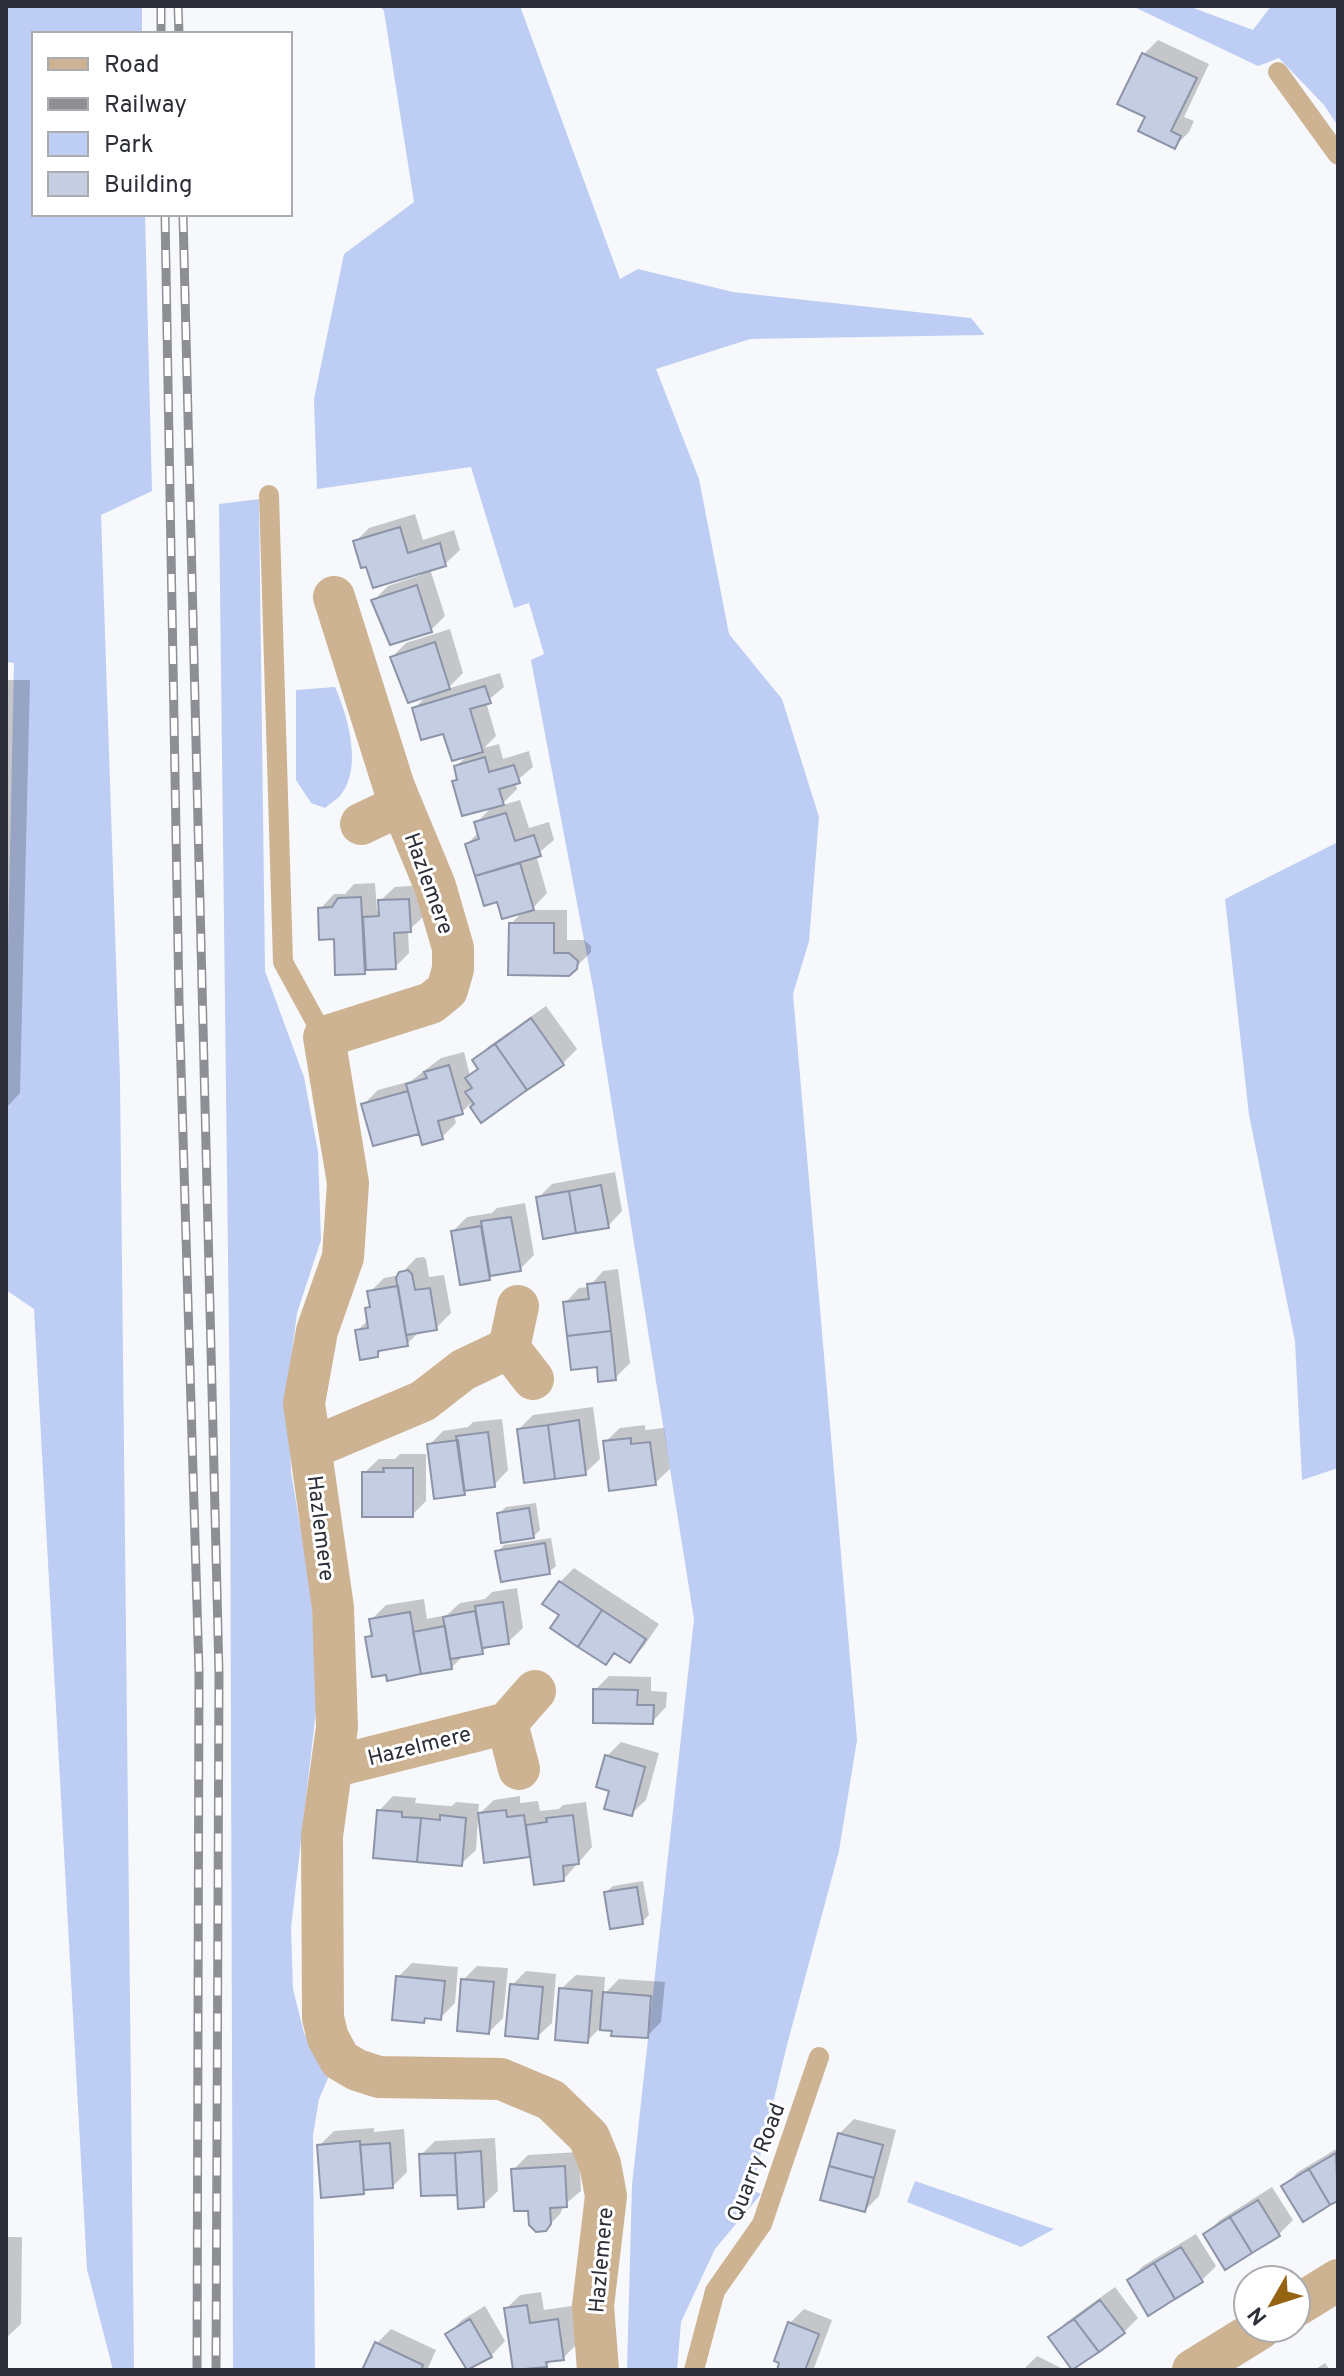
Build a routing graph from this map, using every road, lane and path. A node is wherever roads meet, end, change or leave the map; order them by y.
1 (1278, 72) dead end
2 (1338, 155) edge
3 (269, 495) dead end
4 (334, 597) dead end
5 (401, 805) junction
6 (361, 824) dead end
7 (324, 1037) junction
8 (518, 1306) dead end
9 (312, 1448) junction
10 (535, 1691) dead end
11 (507, 1723) junction
12 (332, 1767) junction
13 (519, 1769) dead end
14 (819, 2057) dead end
15 (1338, 2280) edge
16 (1312, 2296) edge
17 (1235, 2344) edge
18 (598, 2370) edge
19 (694, 2370) edge
20 (1193, 2370) edge

1 - 2 lane
3 - 7 lane
4 - 5 street, Hazlemere
5 - 6 street
5 - 7 street, Hazlemere
7 - 9 street, Hazlemere
8 - 9 street
9 - 12 street, Hazlemere
10 - 11 street
11 - 12 street, Hazelmere
11 - 13 street
12 - 18 street, Hazlemere
14 - 19 lane, Quarry Road
15 - 16 street
17 - 20 street

